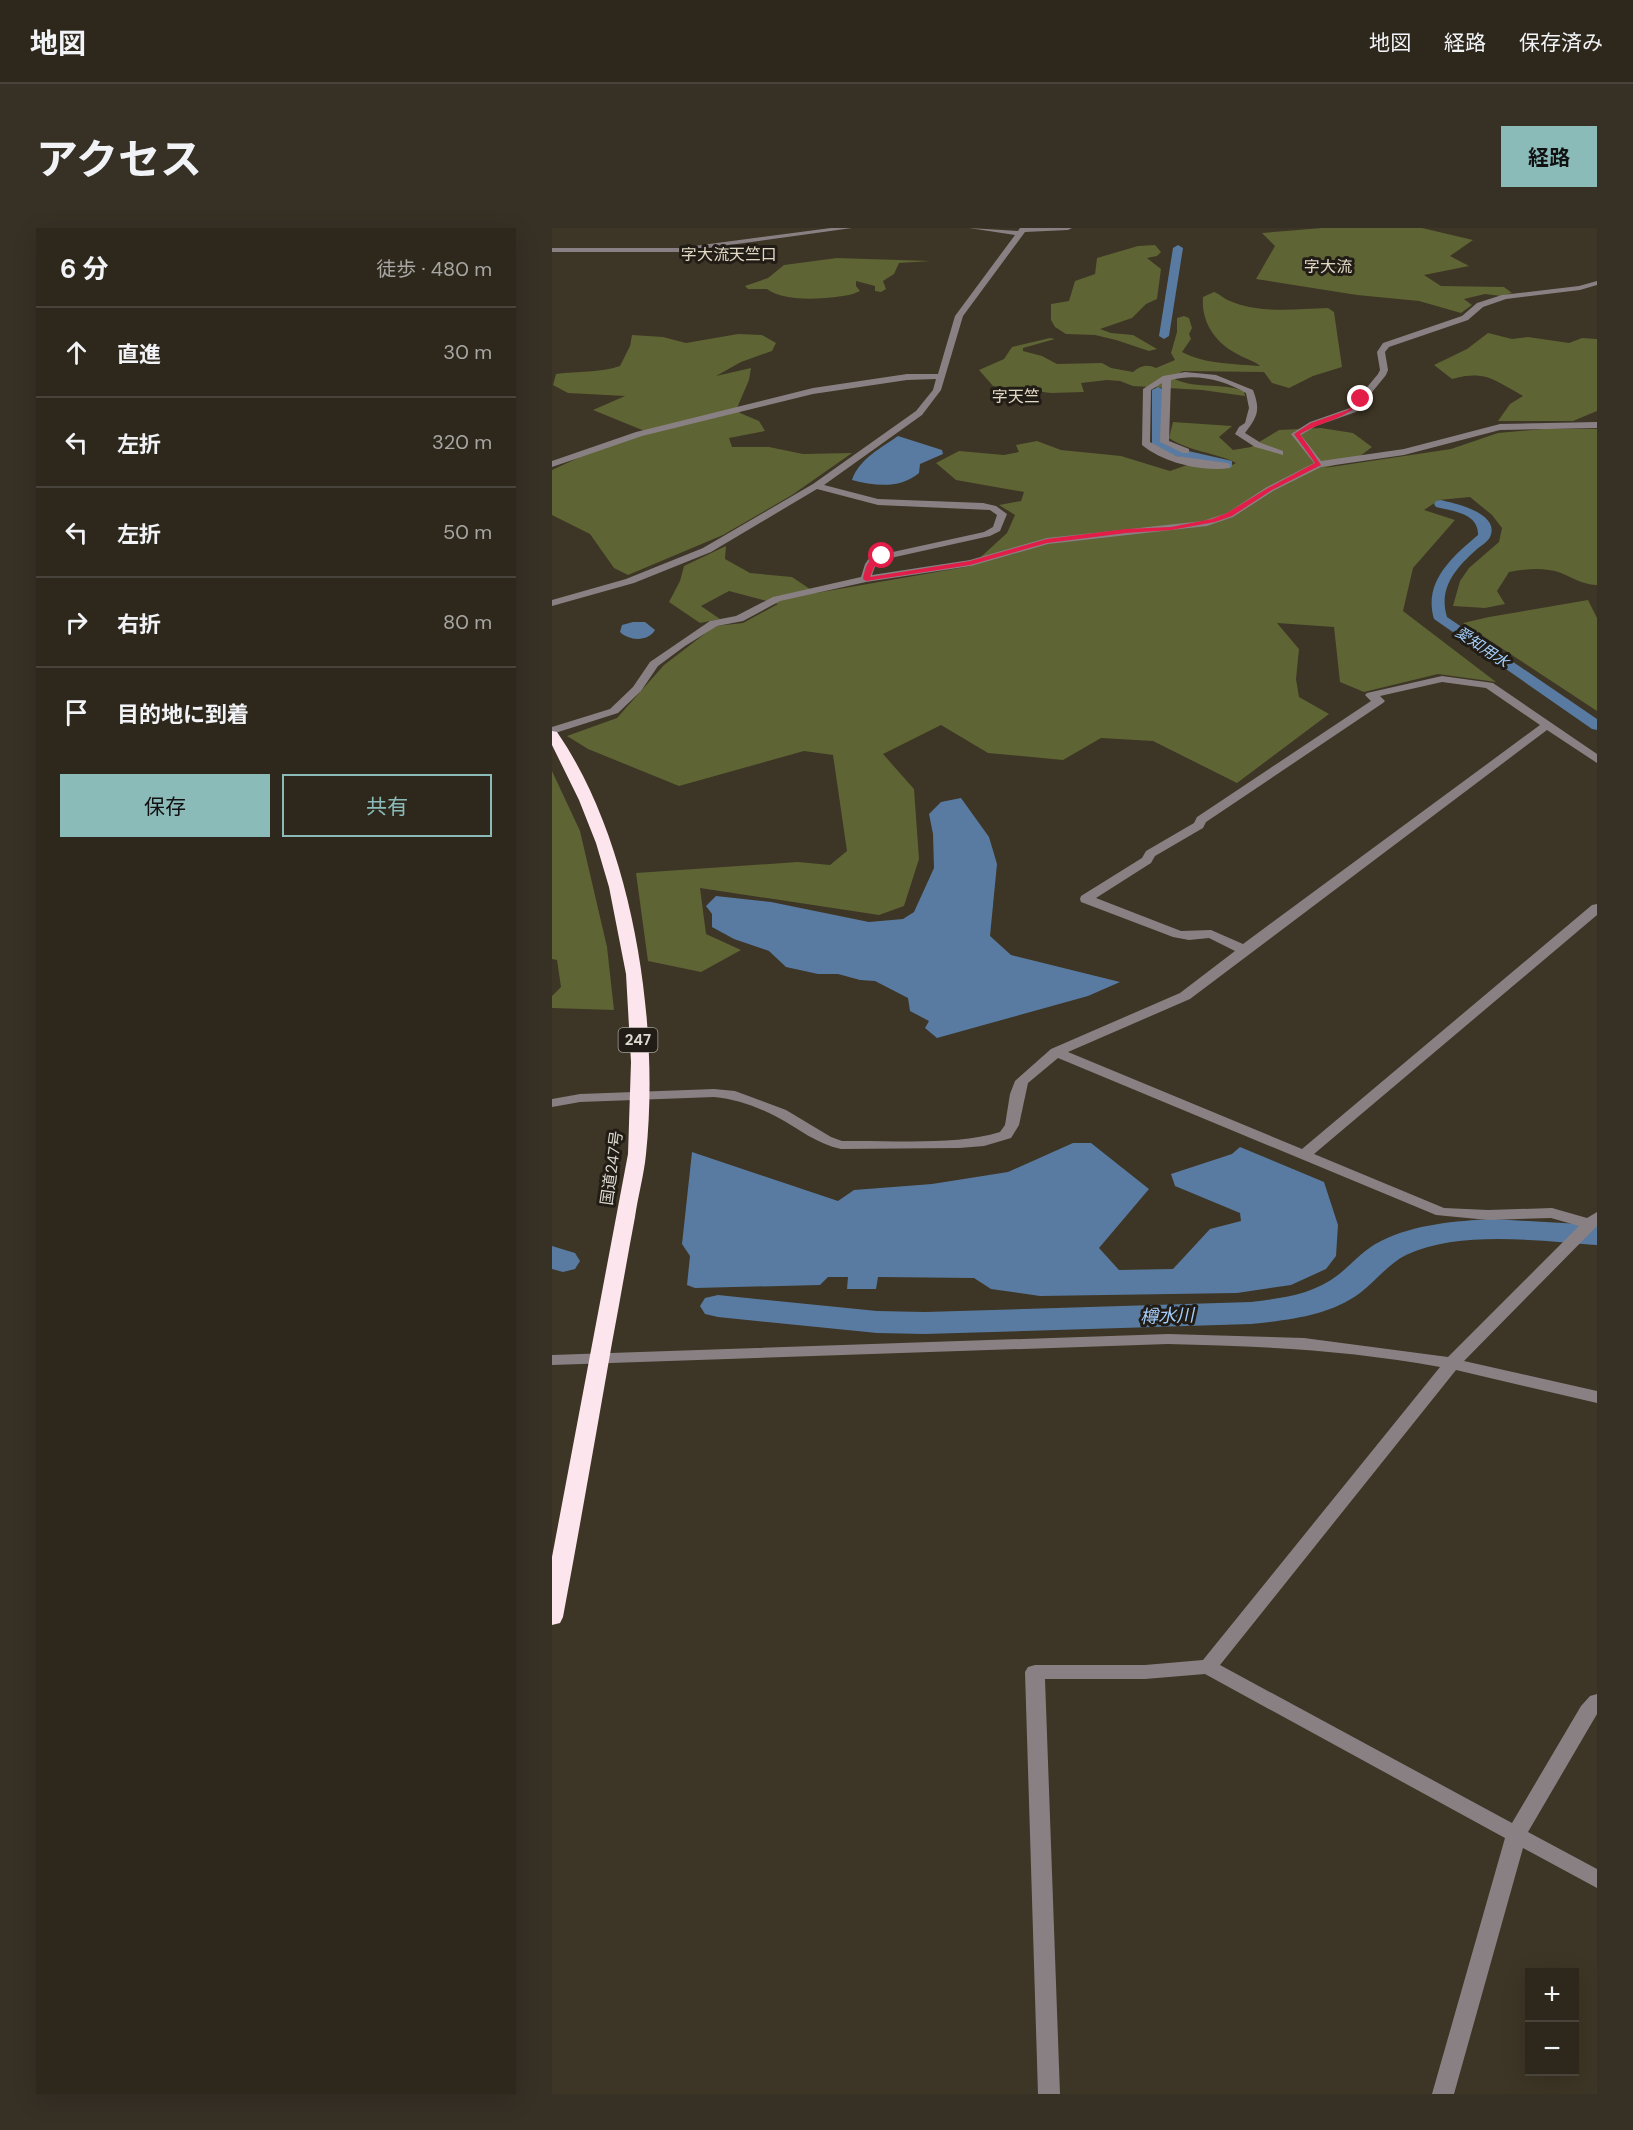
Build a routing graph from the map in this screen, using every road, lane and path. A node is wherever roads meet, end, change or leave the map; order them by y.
1 (848, 228) edge
2 (973, 228) edge
3 (1068, 228) edge
4 (1022, 230) edge
5 (552, 250) edge
6 (1597, 283) edge
7 (942, 376) junction
8 (1166, 378) junction
9 (1597, 424) edge
10 (1280, 453) dead end
11 (552, 464) edge
12 (1319, 464) junction
13 (816, 486) junction
14 (866, 579) junction
15 (552, 603) edge
16 (1547, 725) junction
17 (552, 733) edge
18 (1597, 759) edge
19 (1597, 908) edge
20 (1244, 950) junction
21 (1056, 1052) junction
22 (640, 1097) junction
23 (552, 1103) edge
24 (1305, 1154) junction
25 (1586, 1228) edge
26 (601, 1357) junction
27 (552, 1360) edge
28 (1452, 1363) junction
29 (1597, 1397) edge
30 (552, 1617) edge
31 (1208, 1667) junction
32 (1597, 1701) edge
33 (1516, 1834) junction
34 (1597, 1879) edge
35 (1049, 2094) edge
36 (1443, 2094) edge

1 - 5 street
2 - 4 street
3 - 4 street
4 - 7 street
6 - 12 street
7 - 11 street
7 - 13 street
8 - 8 street
8 - 10 street
9 - 12 street
12 - 14 street
13 - 14 street
13 - 15 street
14 - 17 street
16 - 18 street
16 - 20 street
16 - 20 street
17 - 22 highway, 国道247号 / 247
19 - 24 street
20 - 21 street
21 - 22 street
21 - 24 street
22 - 23 street
22 - 26 highway, 国道247号 / 247
24 - 25 street
25 - 28 street
26 - 27 street
26 - 28 street
26 - 30 highway, 国道247号 / 247
28 - 29 street
28 - 31 street
31 - 33 street
31 - 35 street
32 - 33 street
33 - 34 street
33 - 36 street

